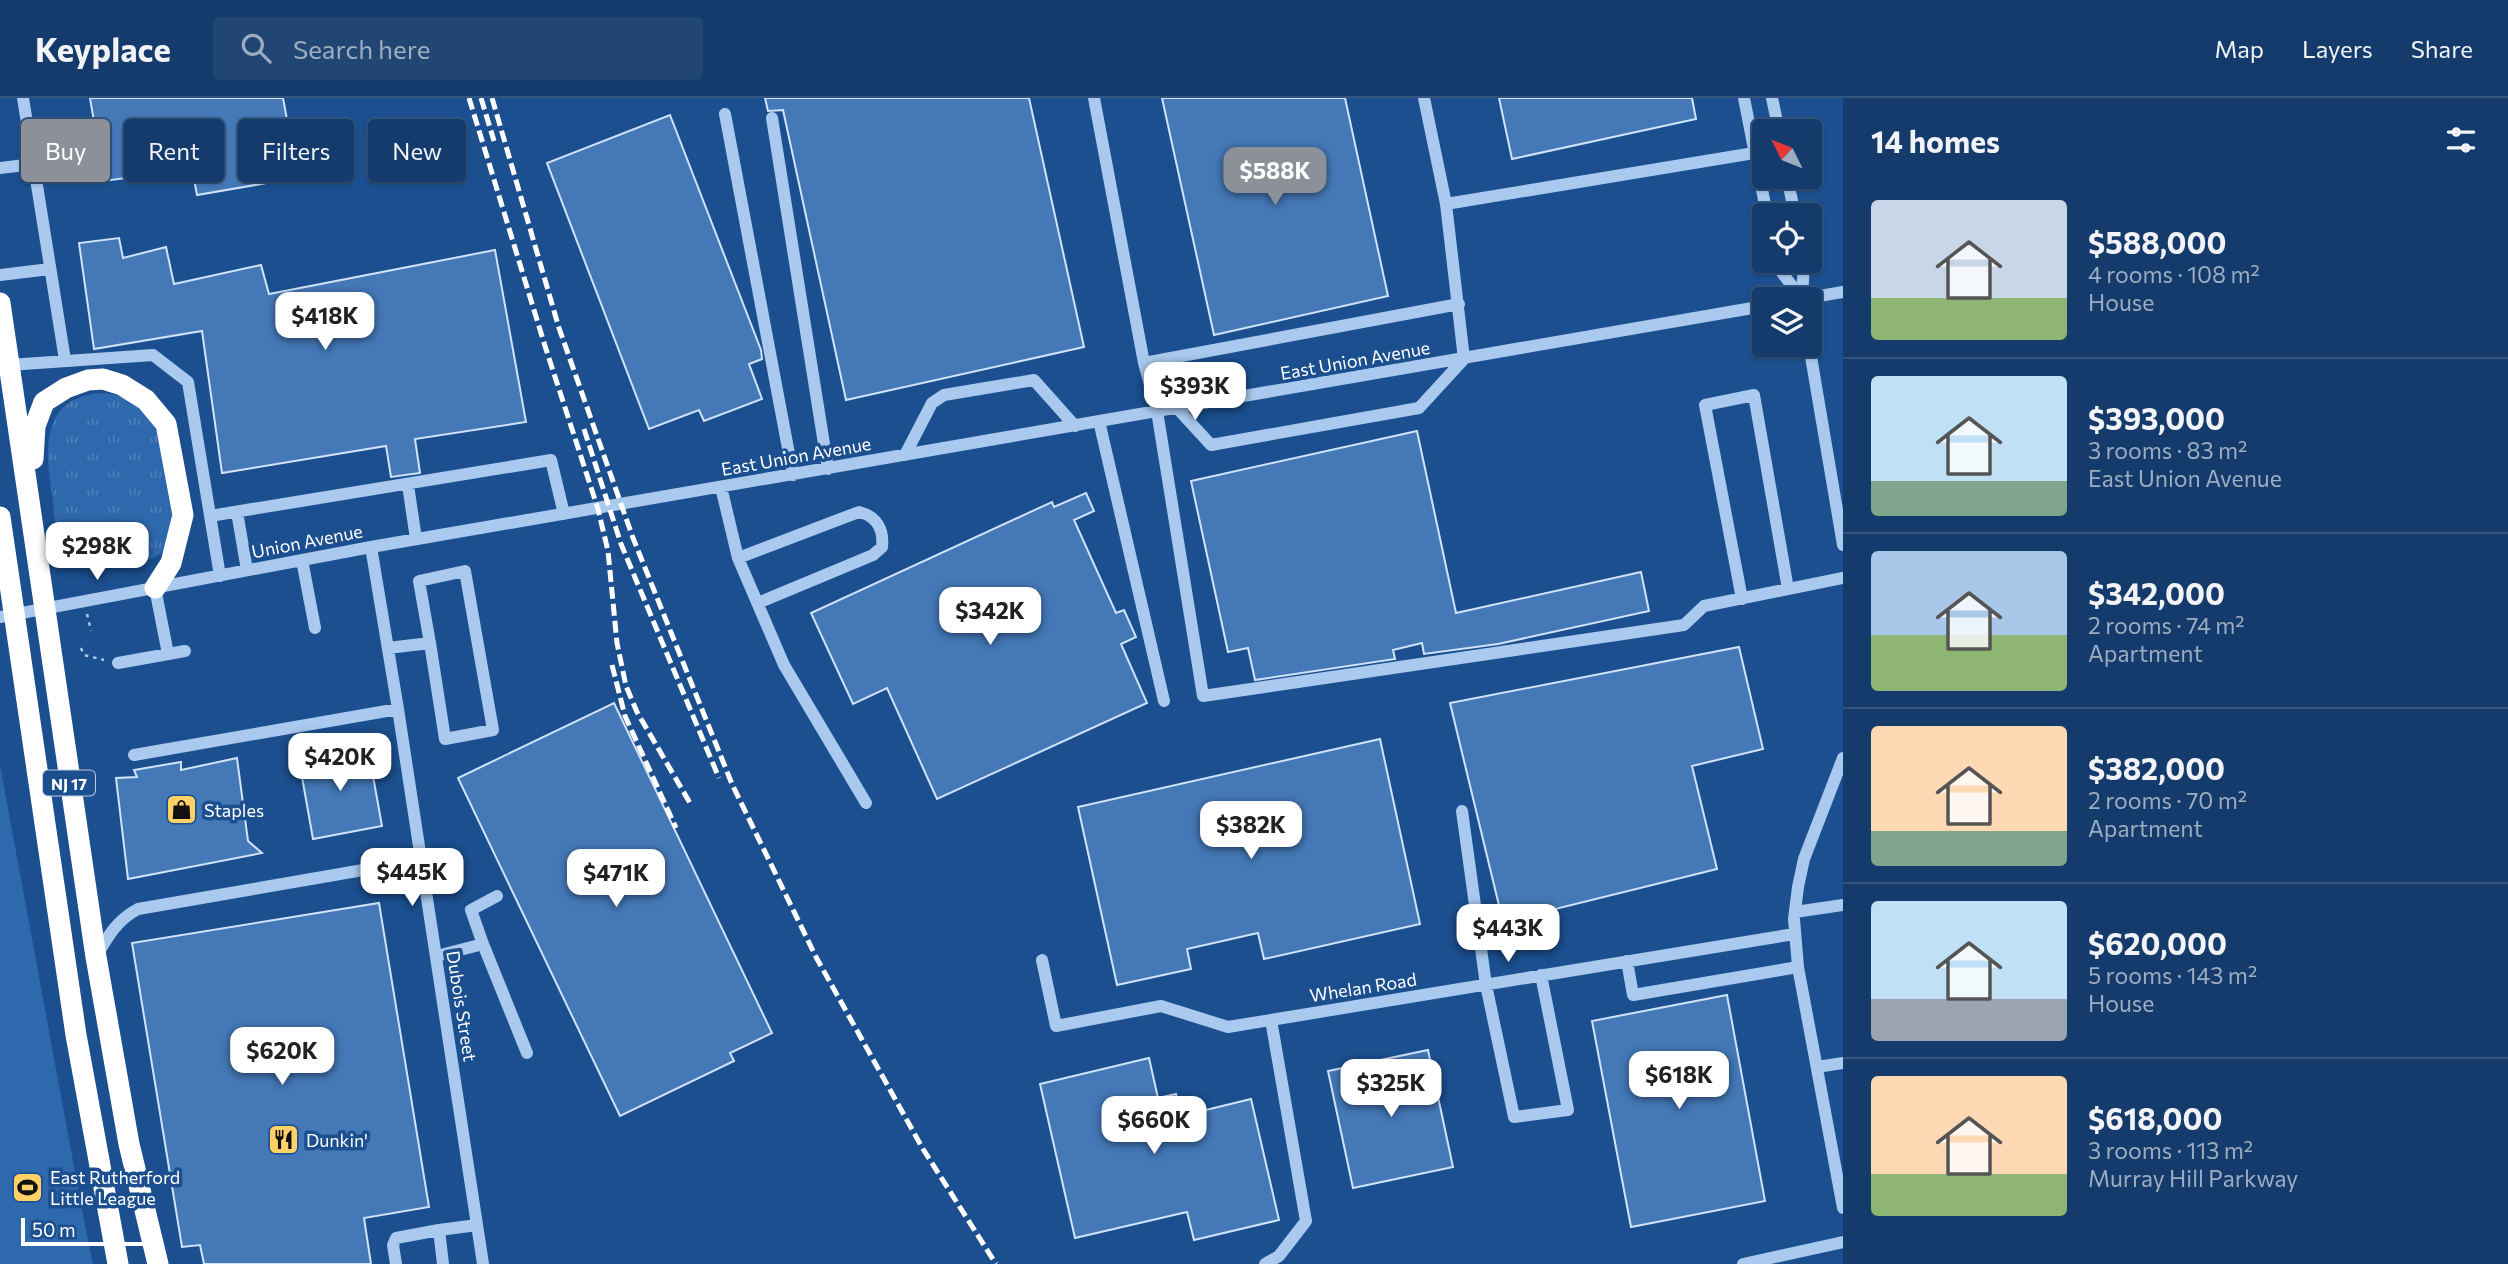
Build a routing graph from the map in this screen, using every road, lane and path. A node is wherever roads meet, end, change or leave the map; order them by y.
1 (23, 98) edge
2 (1094, 98) edge
3 (1424, 98) edge
4 (1744, 98) edge
5 (1772, 98) edge
6 (725, 114) dead end
7 (772, 118) dead end
8 (26, 119) edge
9 (1776, 119) edge
10 (1752, 142) edge
11 (1752, 153) edge
12 (21, 165) edge
13 (0, 168) edge
14 (36, 182) edge
15 (1446, 204) junction
16 (50, 269) junction
17 (1782, 273) edge
18 (0, 275) edge
19 (1793, 287) edge
20 (1843, 292) edge
21 (1822, 296) edge
22 (0, 303) edge
23 (1459, 303) junction
24 (1752, 308) edge
25 (1811, 357) edge
26 (1464, 359) junction
27 (65, 360) junction
28 (1144, 363) junction
29 (9, 365) junction
30 (1177, 408) junction
31 (1157, 411) junction
32 (1099, 421) junction
33 (1075, 426) junction
34 (905, 455) junction
35 (828, 468) junction
36 (793, 475) junction
37 (408, 485) junction
38 (721, 487) junction
39 (30, 499) junction
40 (621, 505) joint
41 (237, 512) junction
42 (564, 514) junction
43 (210, 516) junction
44 (0, 517) edge
45 (415, 540) junction
46 (1843, 542) edge
47 (371, 547) junction
48 (738, 558) junction
49 (302, 560) junction
50 (247, 570) junction
51 (220, 576) junction
52 (1843, 578) edge
53 (155, 588) junction
54 (1788, 589) junction
55 (1742, 599) junction
56 (758, 603) junction
57 (46, 609) junction
58 (7, 616) edge
59 (315, 628) dead end
60 (430, 643) junction
61 (81, 648) dead end
62 (388, 648) junction
63 (185, 651) dead end
64 (168, 654) junction
65 (118, 663) joint
66 (1164, 701) dead end
67 (398, 709) junction
68 (134, 755) dead end
69 (1843, 758) edge
70 (1838, 781) edge
71 (866, 803) dead end
72 (1462, 811) dead end
73 (421, 860) junction
74 (497, 896) dead end
75 (1843, 905) edge
76 (1795, 912) junction
77 (1794, 933) junction
78 (483, 944) junction
79 (437, 956) junction
80 (96, 957) junction
81 (1042, 960) dead end
82 (1627, 961) junction
83 (1798, 967) junction
84 (1541, 975) junction
85 (1486, 985) junction
86 (1271, 1020) junction
87 (527, 1054) dead end
88 (1843, 1063) edge
89 (1817, 1067) junction
90 (1843, 1208) edge
91 (477, 1225) junction
92 (439, 1230) junction
93 (1843, 1242) edge
94 (118, 1264) edge
95 (158, 1264) edge
96 (396, 1264) edge
97 (443, 1264) edge
98 (483, 1264) edge
99 (1265, 1264) edge
100 (1743, 1264) edge

1 - 8 street
2 - 28 street
3 - 15 street
4 - 10 street
5 - 9 street
6 - 36 street
7 - 35 street
11 - 15 street
12 - 13 street
14 - 16 street
15 - 23 street
16 - 18 street
16 - 27 street
17 - 19 street
20 - 21 street
22 - 29 highway, NJ 17
23 - 26 street
23 - 28 street
24 - 26 street, East Union Avenue
25 - 46 street
26 - 30 street, East Union Avenue
26 - 30 street
27 - 29 street
27 - 43 street
28 - 31 street
29 - 39 highway, NJ 17
30 - 31 street, East Union Avenue
31 - 32 street, East Union Avenue
31 - 55 street
32 - 33 street, East Union Avenue
32 - 66 street
33 - 34 street, East Union Avenue
33 - 34 street
34 - 35 street, East Union Avenue
35 - 36 street, East Union Avenue
36 - 38 street, East Union Avenue
37 - 41 street
37 - 42 street
37 - 45 street
38 - 40 street, East Union Avenue
38 - 48 street
39 - 53 highway
39 - 57 highway, NJ 17
40 - 42 street, Union Avenue
41 - 43 street
41 - 50 street
42 - 45 street, Union Avenue
43 - 51 street
44 - 58 highway, NJ 17
45 - 47 street, Union Avenue
47 - 49 street, Union Avenue
47 - 62 street, Dubois Street
48 - 56 street
48 - 56 street
49 - 50 street, Union Avenue
49 - 59 street
50 - 51 street, Union Avenue
51 - 53 street, Union Avenue
52 - 54 street
53 - 57 street, Union Avenue
53 - 64 street
54 - 55 street
54 - 55 street
56 - 71 street
57 - 58 street, Union Avenue
57 - 80 highway, NJ 17
58 - 94 highway, NJ 17
60 - 60 street
60 - 62 street
61 - 65 path
62 - 67 street, Dubois Street
63 - 64 street
64 - 65 street
67 - 68 street
67 - 73 street, Dubois Street
69 - 70 street
70 - 76 street
72 - 85 street
73 - 79 street, Dubois Street
73 - 80 street
74 - 78 street
75 - 76 street
76 - 77 street
77 - 82 street, Whelan Road
77 - 83 street
78 - 79 street
78 - 87 street
79 - 91 street, Dubois Street
80 - 95 highway, NJ 17
81 - 86 street, Whelan Road
82 - 83 street
82 - 84 street, Whelan Road
83 - 89 street
84 - 85 street, Whelan Road
84 - 85 street
85 - 86 street, Whelan Road
86 - 99 street
88 - 89 street
89 - 90 street
91 - 92 street
91 - 98 street, Dubois Street
92 - 96 street
92 - 97 street
93 - 100 street

